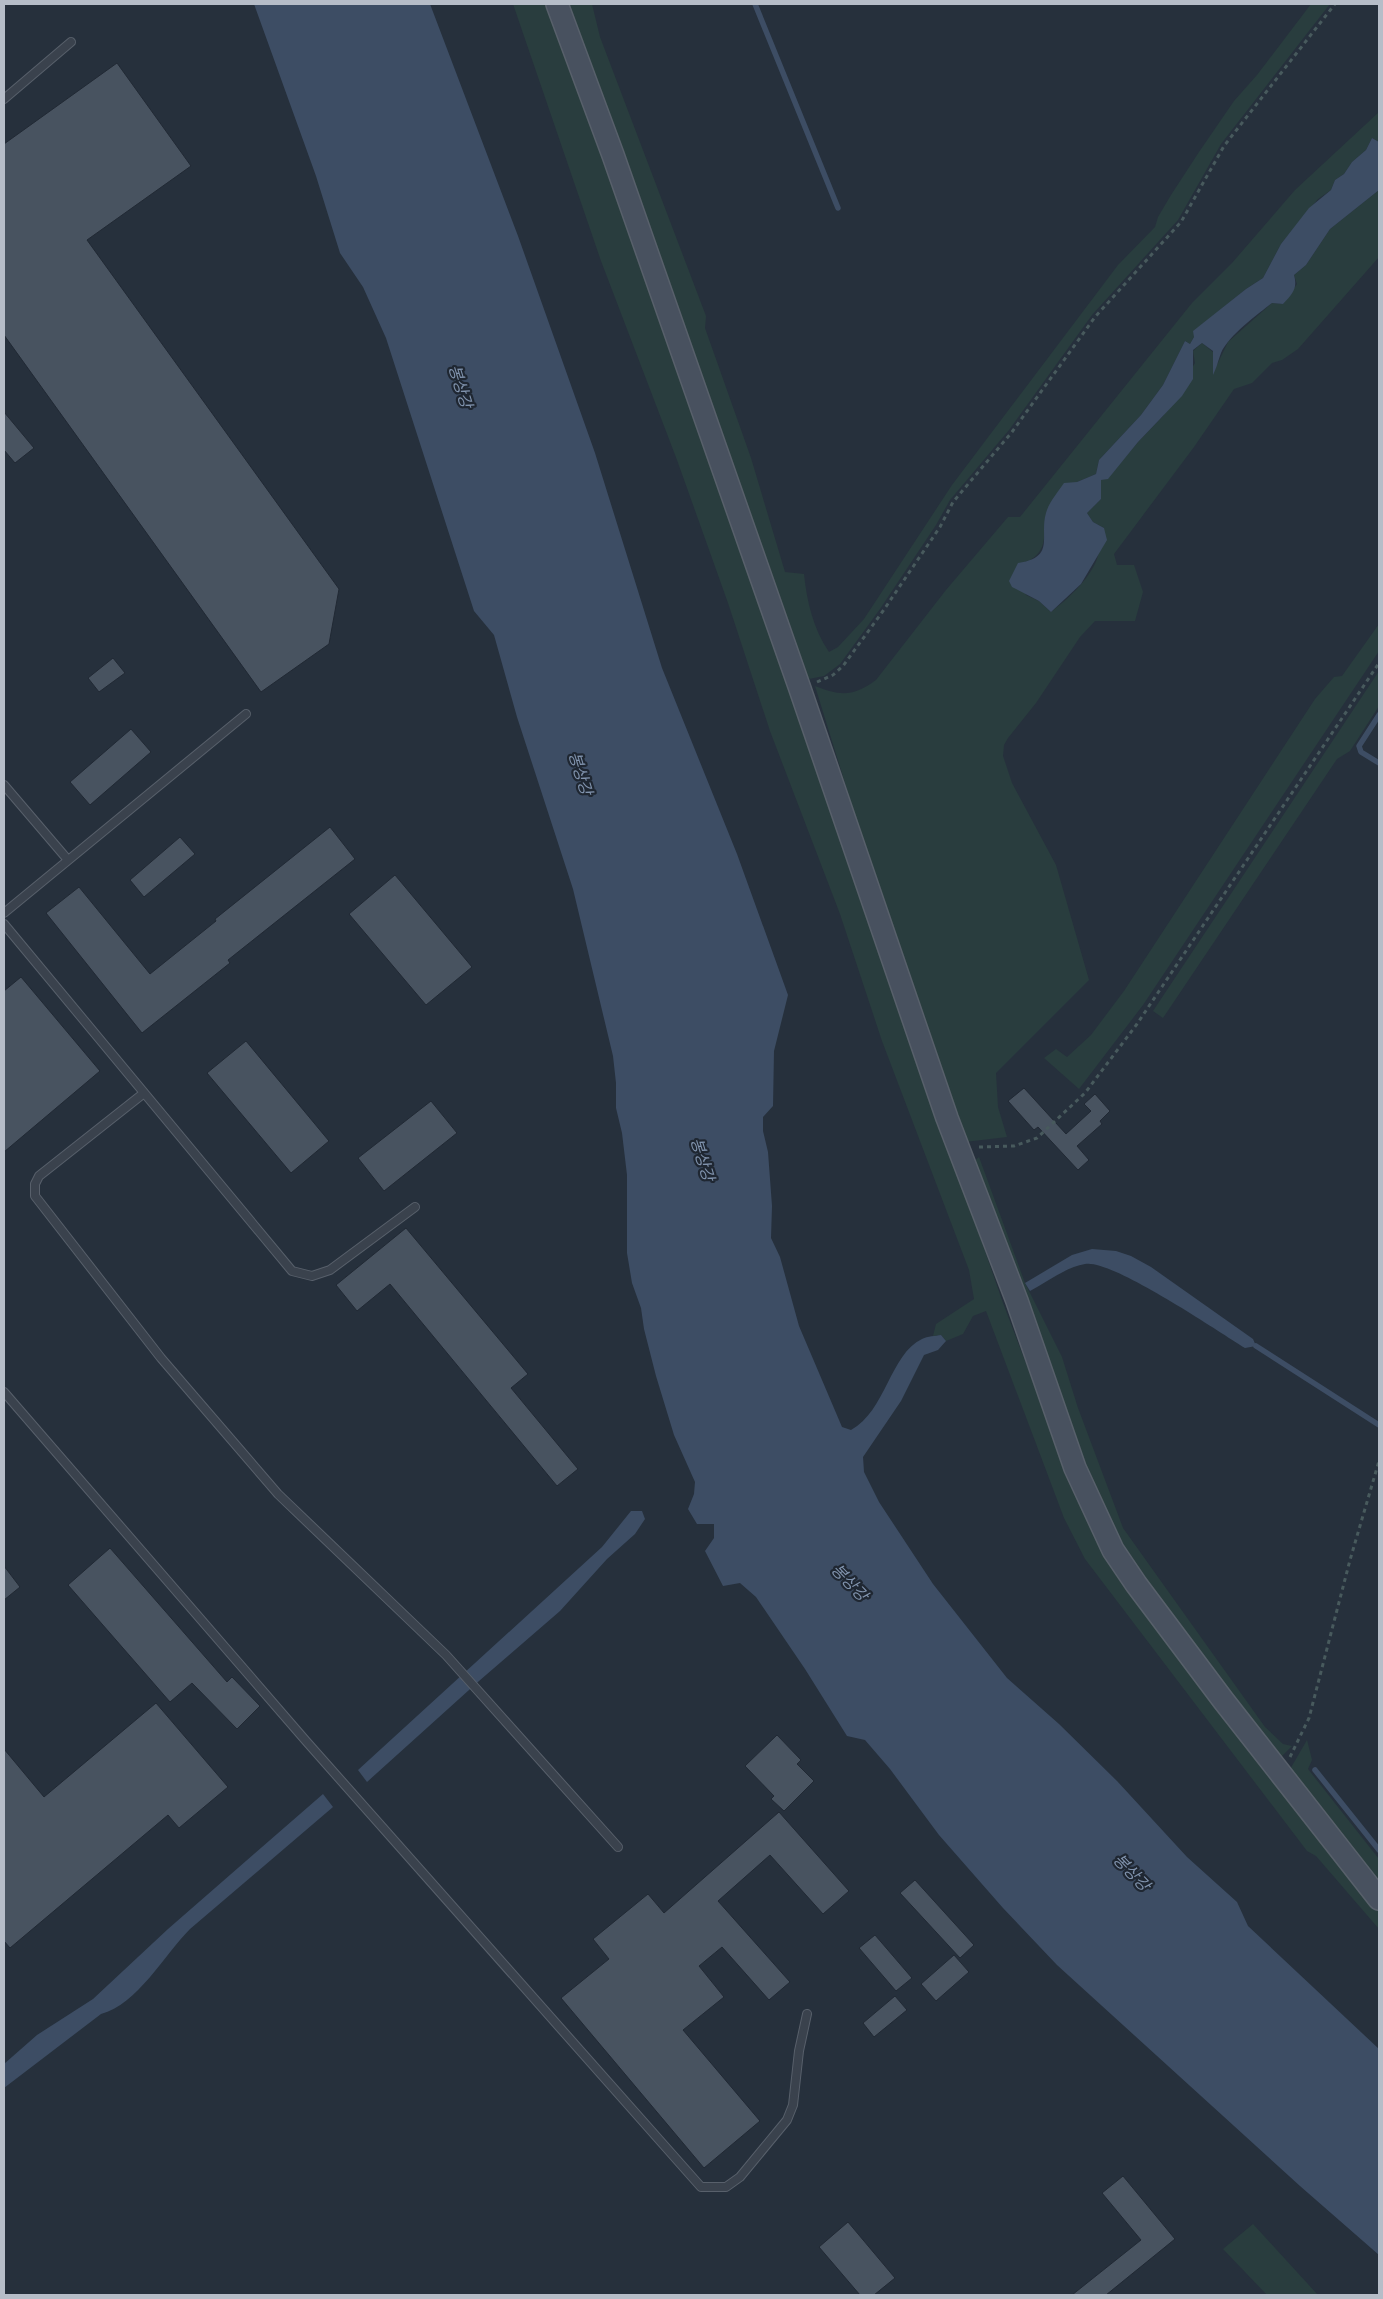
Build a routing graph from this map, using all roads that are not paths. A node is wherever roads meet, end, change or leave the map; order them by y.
1 (557, 4) edge
2 (71, 42) dead end
3 (4, 99) edge
4 (246, 714) dead end
5 (4, 785) edge
6 (68, 860) junction
7 (4, 913) edge
8 (4, 924) edge
9 (144, 1093) junction
10 (415, 1207) dead end
11 (4, 1392) edge
12 (618, 1846) dead end
13 (1379, 1899) edge
14 (807, 2014) dead end

1 - 13 main road
2 - 3 lane
4 - 6 lane
5 - 6 lane
6 - 7 lane
8 - 9 lane
9 - 10 lane
9 - 12 lane
11 - 14 lane

